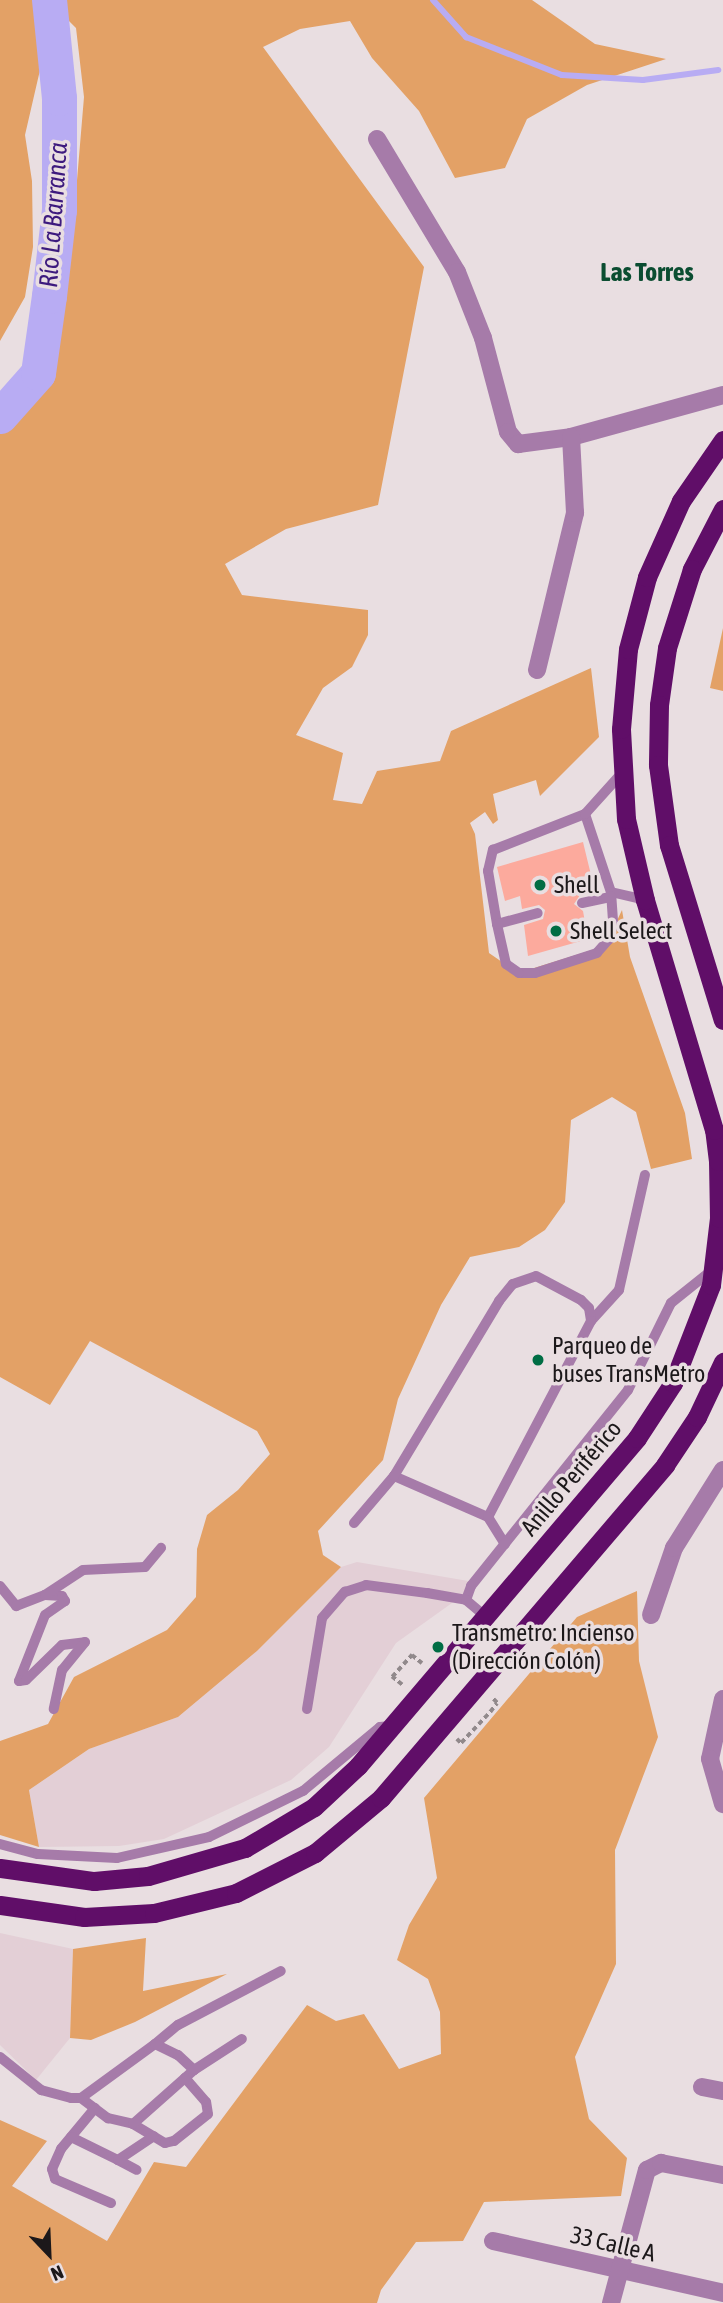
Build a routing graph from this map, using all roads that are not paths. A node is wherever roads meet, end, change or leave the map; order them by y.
1 (377, 139) dead end
2 (723, 396) edge
3 (571, 437) junction
4 (723, 440) edge
5 (723, 509) edge
6 (537, 670) dead end
7 (621, 774) junction
8 (585, 814) junction
9 (611, 895) junction
10 (645, 900) junction
11 (582, 903) dead end
12 (538, 913) dead end
13 (498, 924) junction
14 (723, 1020) edge
15 (645, 1175) dead end
16 (714, 1269) junction
17 (591, 1321) junction
18 (723, 1362) edge
19 (723, 1471) edge
20 (394, 1476) junction
21 (488, 1517) junction
22 (354, 1522) dead end
23 (505, 1544) junction
24 (161, 1548) dead end
25 (0, 1586) edge
26 (45, 1595) junction
27 (466, 1600) junction
28 (651, 1615) dead end
29 (485, 1617) junction
30 (723, 1699) edge
31 (54, 1709) dead end
32 (307, 1709) dead end
33 (392, 1726) junction
34 (717, 1754) edge
35 (723, 1804) edge
36 (0, 1844) edge
37 (0, 1868) edge
38 (0, 1905) edge
39 (281, 1971) dead end
40 (242, 2039) dead end
41 (155, 2044) junction
42 (0, 2057) edge
43 (194, 2070) junction
44 (185, 2078) junction
45 (702, 2087) dead end
46 (723, 2091) edge
47 (81, 2098) junction
48 (95, 2108) junction
49 (133, 2124) junction
50 (154, 2136) junction
51 (71, 2137) junction
52 (118, 2160) junction
53 (137, 2170) dead end
54 (723, 2175) edge
55 (111, 2203) dead end
56 (493, 2241) dead end
57 (618, 2272) junction
58 (723, 2293) edge
59 (611, 2303) edge

1 - 3 street
2 - 3 street
3 - 6 street
4 - 7 highway, Anillo Periférico
5 - 14 highway
7 - 8 lane
7 - 10 highway, Anillo Periférico
8 - 9 lane
8 - 13 lane
9 - 10 lane
9 - 11 lane
9 - 13 lane
10 - 16 highway, Anillo Periférico
12 - 13 lane
15 - 17 lane
16 - 23 lane
16 - 29 highway, Anillo Periférico
17 - 20 lane
17 - 21 lane
18 - 38 highway
19 - 28 street
20 - 21 lane
20 - 22 lane
21 - 23 lane
23 - 27 lane
24 - 26 lane
25 - 26 lane
26 - 31 lane
27 - 29 lane
27 - 32 lane
29 - 33 highway, Anillo Periférico
30 - 34 street
33 - 36 lane
33 - 37 highway, Anillo Periférico
34 - 35 street
39 - 41 lane
40 - 43 lane
41 - 43 lane
41 - 47 lane
42 - 47 lane
43 - 44 lane
44 - 49 lane
44 - 50 lane
45 - 46 street
47 - 48 lane
48 - 49 lane
48 - 51 lane
49 - 50 lane
50 - 52 lane
51 - 52 lane
51 - 55 lane
52 - 53 lane
54 - 57 street
56 - 57 street, 33 Calle A
57 - 58 street, 33 Calle A
57 - 59 street

